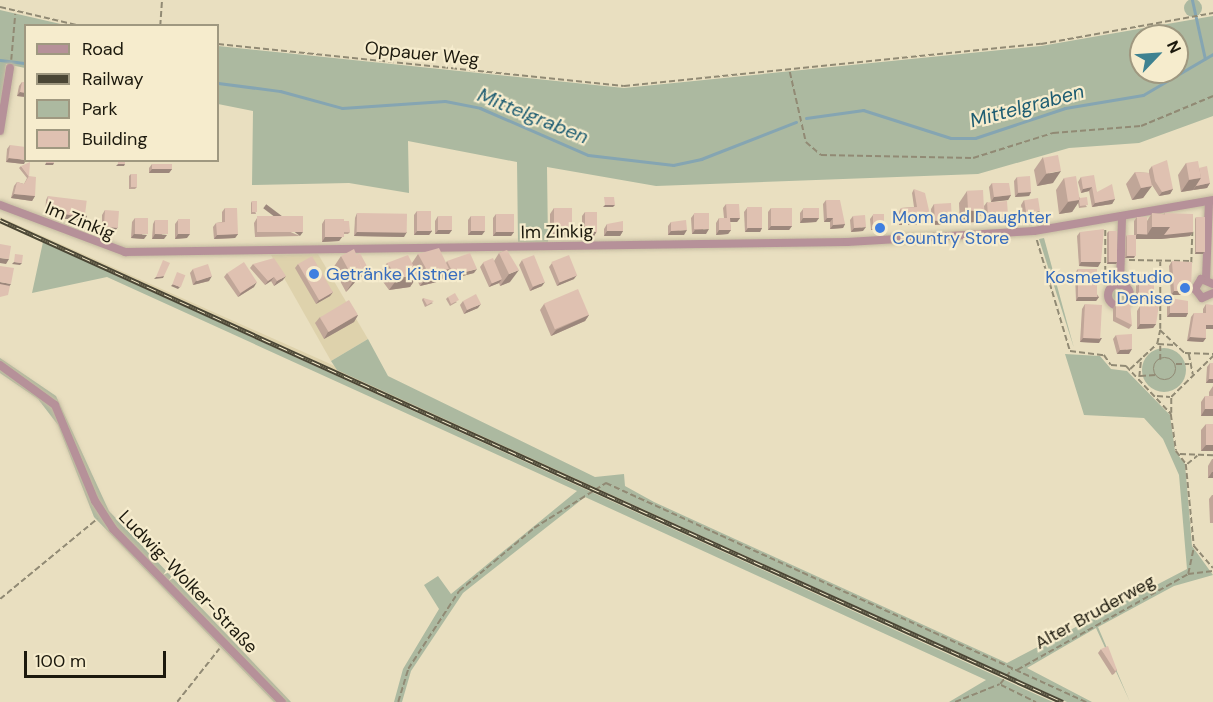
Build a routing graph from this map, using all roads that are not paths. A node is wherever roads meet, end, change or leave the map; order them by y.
1 (10, 68) dead end
2 (0, 131) edge
3 (1211, 200) edge
4 (0, 205) edge
5 (1122, 216) junction
6 (1210, 281) edge
7 (1120, 285) dead end
8 (1213, 293) edge
9 (0, 365) edge
10 (282, 702) edge

1 - 2 street
3 - 5 street, Im Zinkig
3 - 6 street, Im Zinkig
4 - 5 street, Im Zinkig
5 - 7 street
6 - 8 street, Im Zinkig
9 - 10 street, Ludwig-Wolker-Straße

